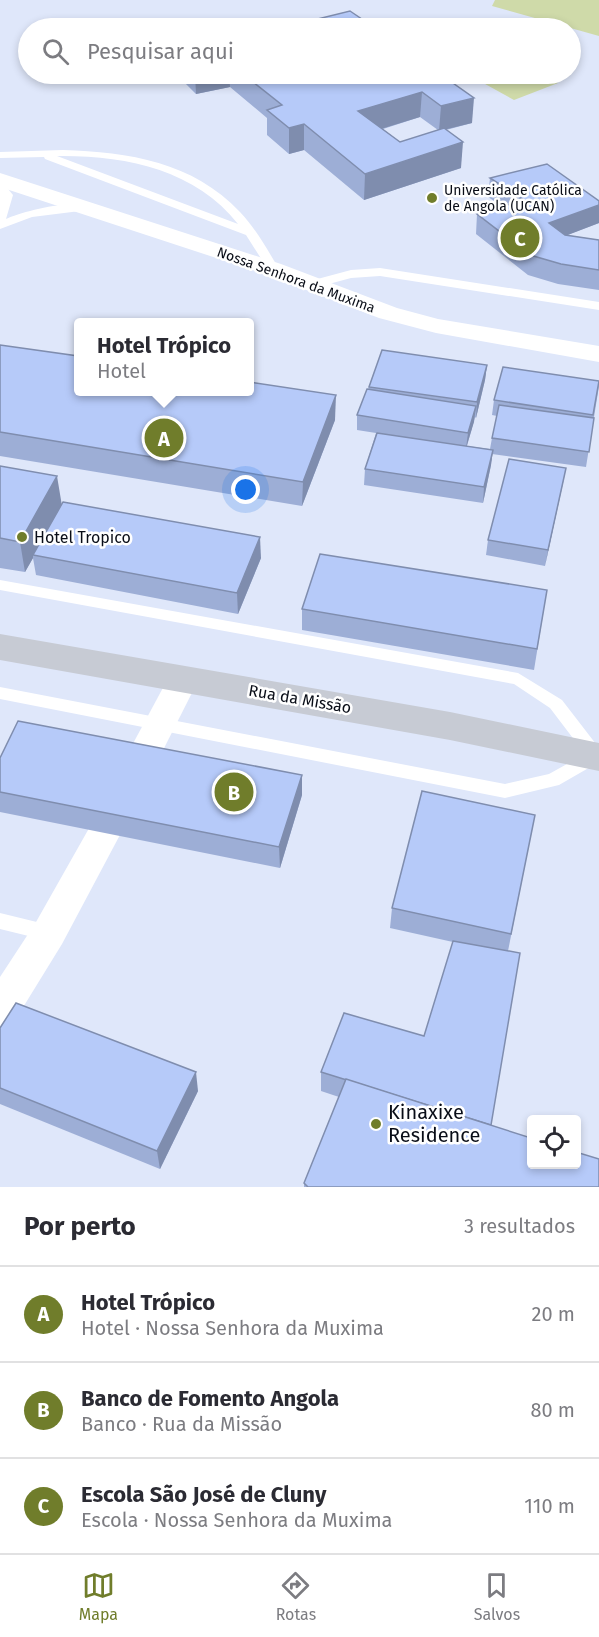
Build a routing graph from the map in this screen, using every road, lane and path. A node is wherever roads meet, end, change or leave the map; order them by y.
1 (40, 153) junction
2 (0, 155) edge
3 (0, 180) edge
4 (0, 186) edge
5 (80, 208) junction
6 (0, 219) edge
7 (0, 226) edge
8 (251, 233) junction
9 (273, 269) junction
10 (314, 284) junction
11 (599, 306) edge
12 (599, 354) edge
13 (0, 585) edge
14 (0, 647) edge
15 (183, 679) junction
16 (0, 693) edge
17 (159, 722) junction
18 (598, 756) edge
19 (139, 764) edge
20 (104, 833) edge
21 (0, 921) edge
22 (49, 933) junction
23 (0, 1010) edge

1 - 2 lane
1 - 8 lane
1 - 8 lane
3 - 5 street, Nossa Senhora da Muxima
4 - 6 lane
5 - 7 lane
5 - 9 street, Nossa Senhora da Muxima
8 - 9 lane
9 - 10 street, Nossa Senhora da Muxima
10 - 11 lane
10 - 12 street, Nossa Senhora da Muxima
13 - 18 lane
14 - 15 main road, Rua da Missão
15 - 17 street
15 - 18 main road, Rua da Missão
16 - 17 lane
17 - 18 lane
17 - 19 street
20 - 22 street
21 - 22 lane
22 - 23 street

